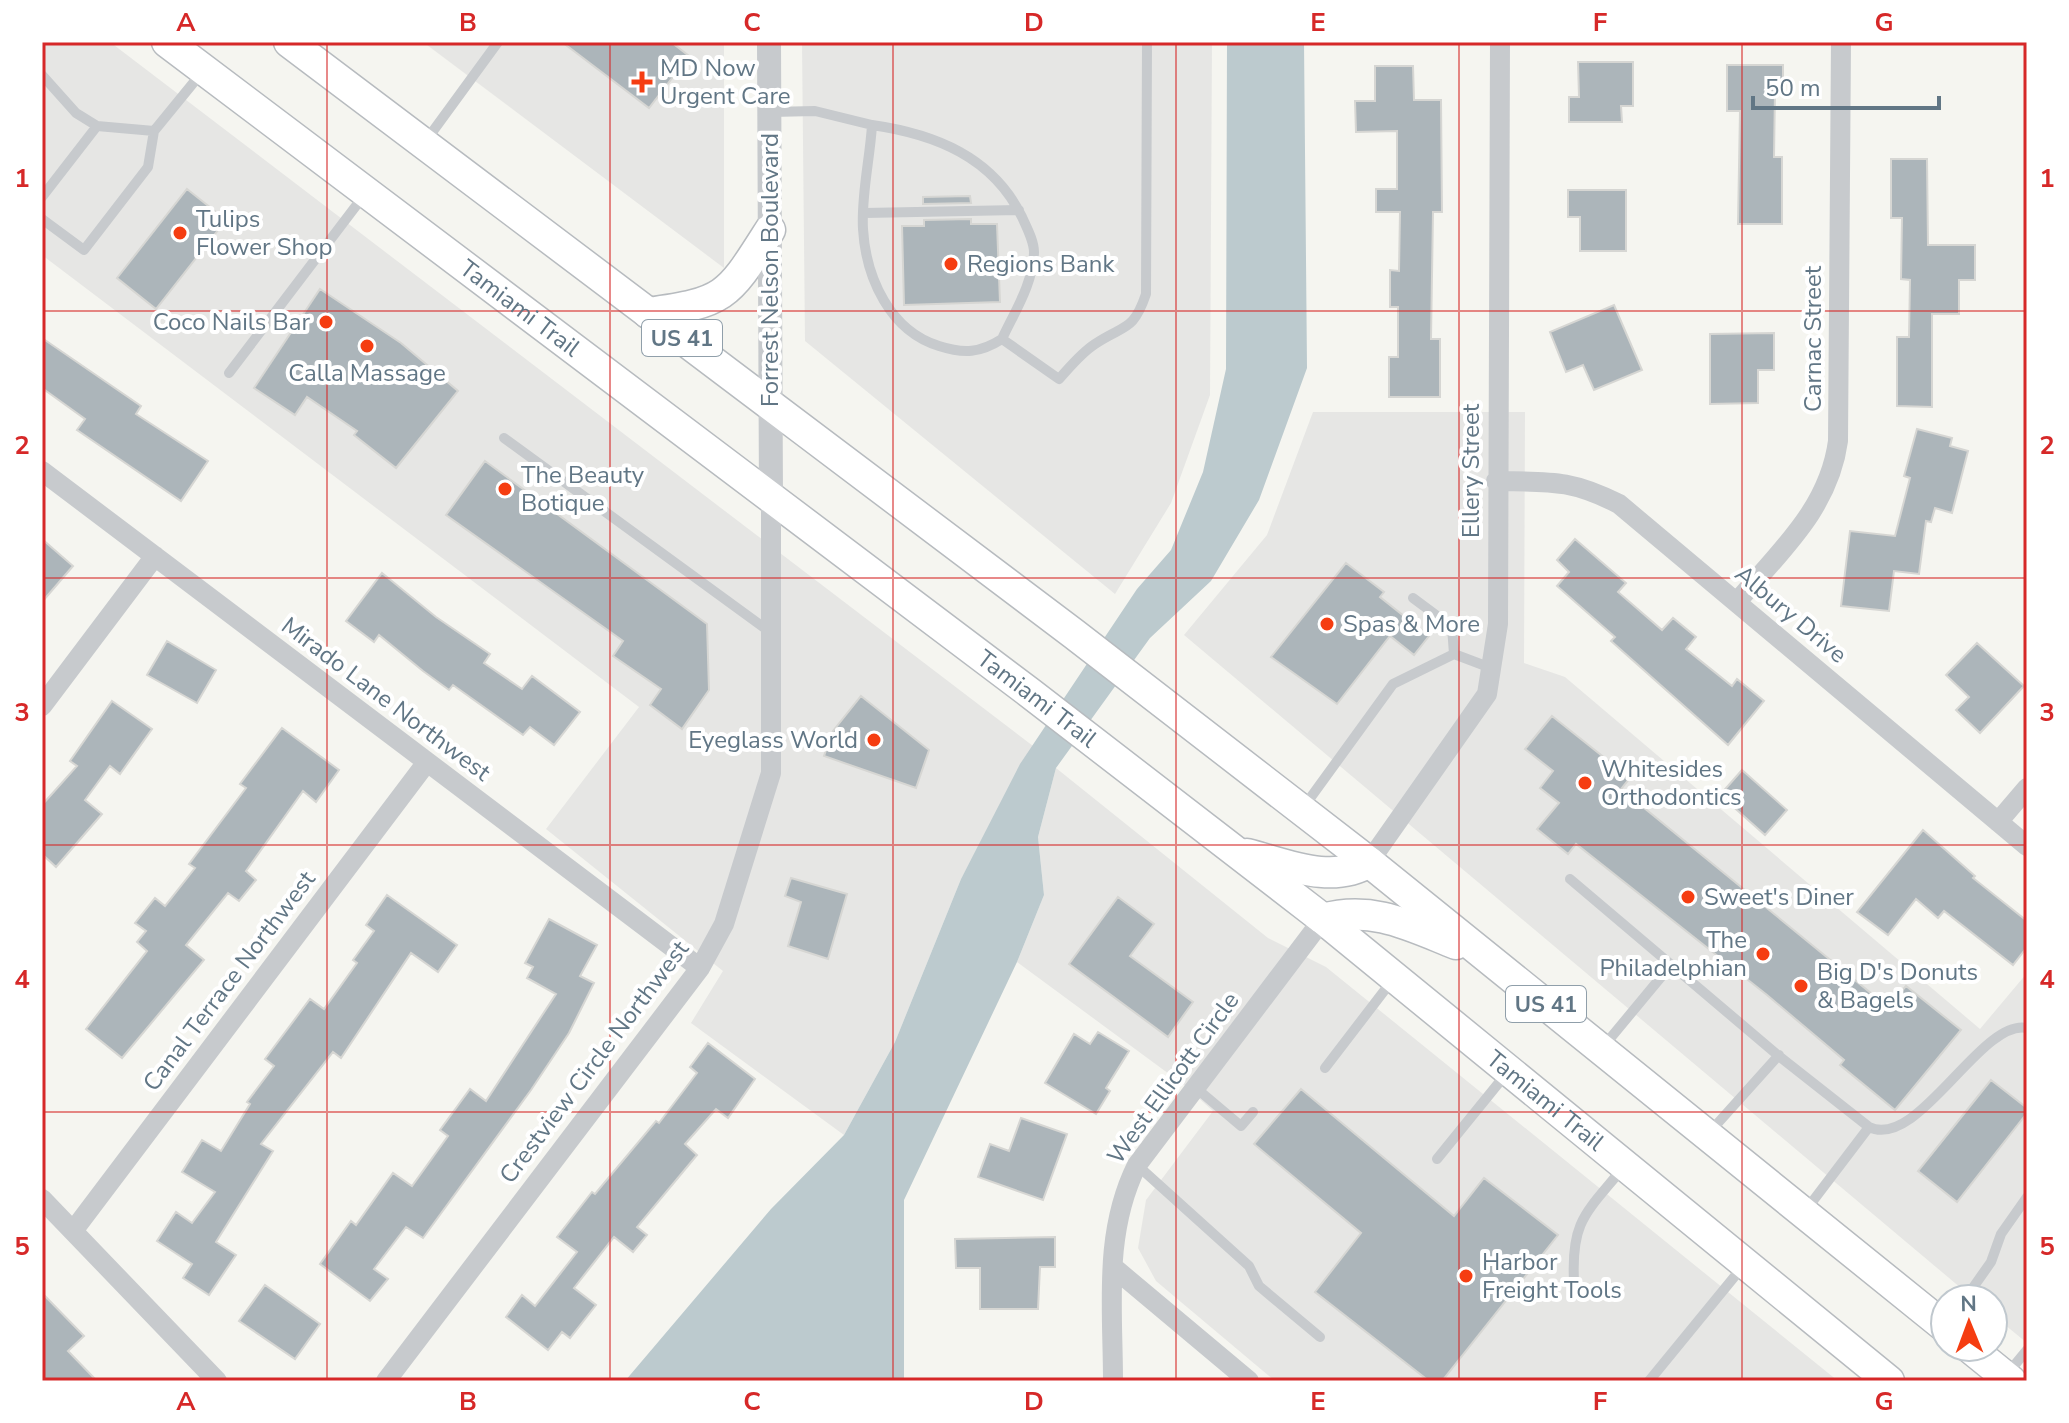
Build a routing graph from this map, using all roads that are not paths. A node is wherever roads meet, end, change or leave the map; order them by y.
1 (167, 42) edge
2 (273, 42) edge
3 (289, 42) edge
4 (498, 42) edge
5 (769, 42) edge
6 (1147, 42) edge
7 (1500, 42) edge
8 (1841, 42) edge
9 (204, 70) junction
10 (42, 75) edge
11 (336, 77) junction
12 (769, 112) junction
13 (872, 125) junction
14 (97, 126) junction
15 (154, 131) junction
16 (424, 144) junction
17 (366, 192) junction
18 (42, 197) edge
19 (1019, 210) junction
20 (865, 213) junction
21 (42, 219) edge
22 (770, 230) junction
23 (648, 313) junction
24 (1002, 339) junction
25 (229, 373) dead end
26 (770, 405) junction
27 (504, 438) dead end
28 (42, 471) edge
29 (1496, 481) junction
30 (771, 499) junction
31 (155, 556) junction
32 (1413, 598) dead end
33 (1737, 602) junction
34 (771, 633) junction
35 (1454, 654) junction
36 (1491, 668) junction
37 (42, 706) edge
38 (427, 762) junction
39 (2027, 788) edge
40 (1302, 810) junction
41 (1998, 822) junction
42 (2027, 846) edge
43 (1234, 850) junction
44 (1369, 862) junction
45 (1570, 879) dead end
46 (1323, 919) junction
47 (1487, 957) junction
48 (1671, 965) junction
49 (700, 968) junction
50 (1395, 977) junction
51 (2026, 1025) edge
52 (1601, 1049) junction
53 (1779, 1055) junction
54 (1325, 1068) dead end
55 (1510, 1069) junction
56 (1196, 1088) junction
57 (1253, 1112) dead end
58 (1869, 1127) junction
59 (1708, 1134) junction
60 (1437, 1159) dead end
61 (1626, 1164) junction
62 (1137, 1165) junction
63 (2027, 1197) edge
64 (42, 1199) edge
65 (1804, 1212) junction
66 (73, 1231) junction
67 (1745, 1264) junction
68 (1113, 1267) junction
69 (1574, 1281) dead end
70 (1976, 1283) edge
71 (1929, 1314) edge
72 (1320, 1337) dead end
73 (2027, 1350) edge
74 (1988, 1363) edge
75 (2008, 1379) edge
76 (217, 1381) edge
77 (386, 1381) edge
78 (1113, 1381) edge
79 (1249, 1381) edge
80 (1649, 1381) edge
81 (1889, 1381) edge

1 - 9 main road, Tamiami Trail / US 41
2 - 11 main road
3 - 11 main road, US 41
4 - 16 lane
5 - 12 street, Forrest Nelson Boulevard
6 - 24 lane
7 - 29 street, Ellery Street
8 - 33 street, Carnac Street
9 - 15 lane
9 - 17 main road, Tamiami Trail / US 41
10 - 14 lane
11 - 16 main road, US 41
12 - 13 lane
12 - 22 street, Forrest Nelson Boulevard
13 - 19 lane
13 - 20 lane
14 - 15 lane
14 - 18 lane
15 - 21 lane
16 - 23 main road, US 41
17 - 25 lane
17 - 30 main road, Tamiami Trail / US 41
19 - 20 lane
19 - 24 lane
20 - 24 lane
22 - 23 main road
22 - 26 street, Forrest Nelson Boulevard
23 - 26 main road, US 41
26 - 30 street, Forrest Nelson Boulevard
26 - 40 main road, US 41
27 - 34 lane
28 - 31 street, Mirado Lane Northwest
29 - 33 street, Albury Drive
29 - 36 street, Ellery Street
30 - 34 street, Crestview Circle Northwest
30 - 43 main road, Tamiami Trail / US 41
31 - 37 street
31 - 38 street, Mirado Lane Northwest
32 - 35 lane
33 - 41 street, Albury Drive
34 - 49 street, Crestview Circle Northwest
35 - 36 lane
35 - 40 lane
36 - 44 street, Ellery Street
38 - 49 street, Mirado Lane Northwest
38 - 66 street, Canal Terrace Northwest
39 - 41 street
40 - 44 main road, US 41
41 - 42 street, Albury Drive
43 - 44 main road
43 - 46 main road, Tamiami Trail / US 41
44 - 47 main road, US 41
45 - 48 lane
46 - 47 main road
46 - 50 main road, Tamiami Trail / US 41
46 - 56 street, West Ellicott Circle
47 - 52 main road, US 41
48 - 52 lane
48 - 53 lane
49 - 77 street, Crestview Circle Northwest
50 - 54 lane
50 - 55 main road, Tamiami Trail / US 41
51 - 58 lane
52 - 59 main road, US 41
53 - 58 lane
53 - 59 lane
55 - 60 lane
55 - 61 main road, Tamiami Trail / US 41
56 - 57 lane
56 - 62 street, West Ellicott Circle
58 - 65 lane
59 - 65 main road, US 41
61 - 67 main road, Tamiami Trail / US 41
61 - 69 lane
62 - 68 street, West Ellicott Circle
62 - 72 lane
63 - 70 lane
64 - 66 street
65 - 71 main road, US 41
66 - 76 street
67 - 80 lane
67 - 81 main road, Tamiami Trail / US 41
68 - 78 street, West Ellicott Circle
68 - 79 street
73 - 75 lane
74 - 75 main road

